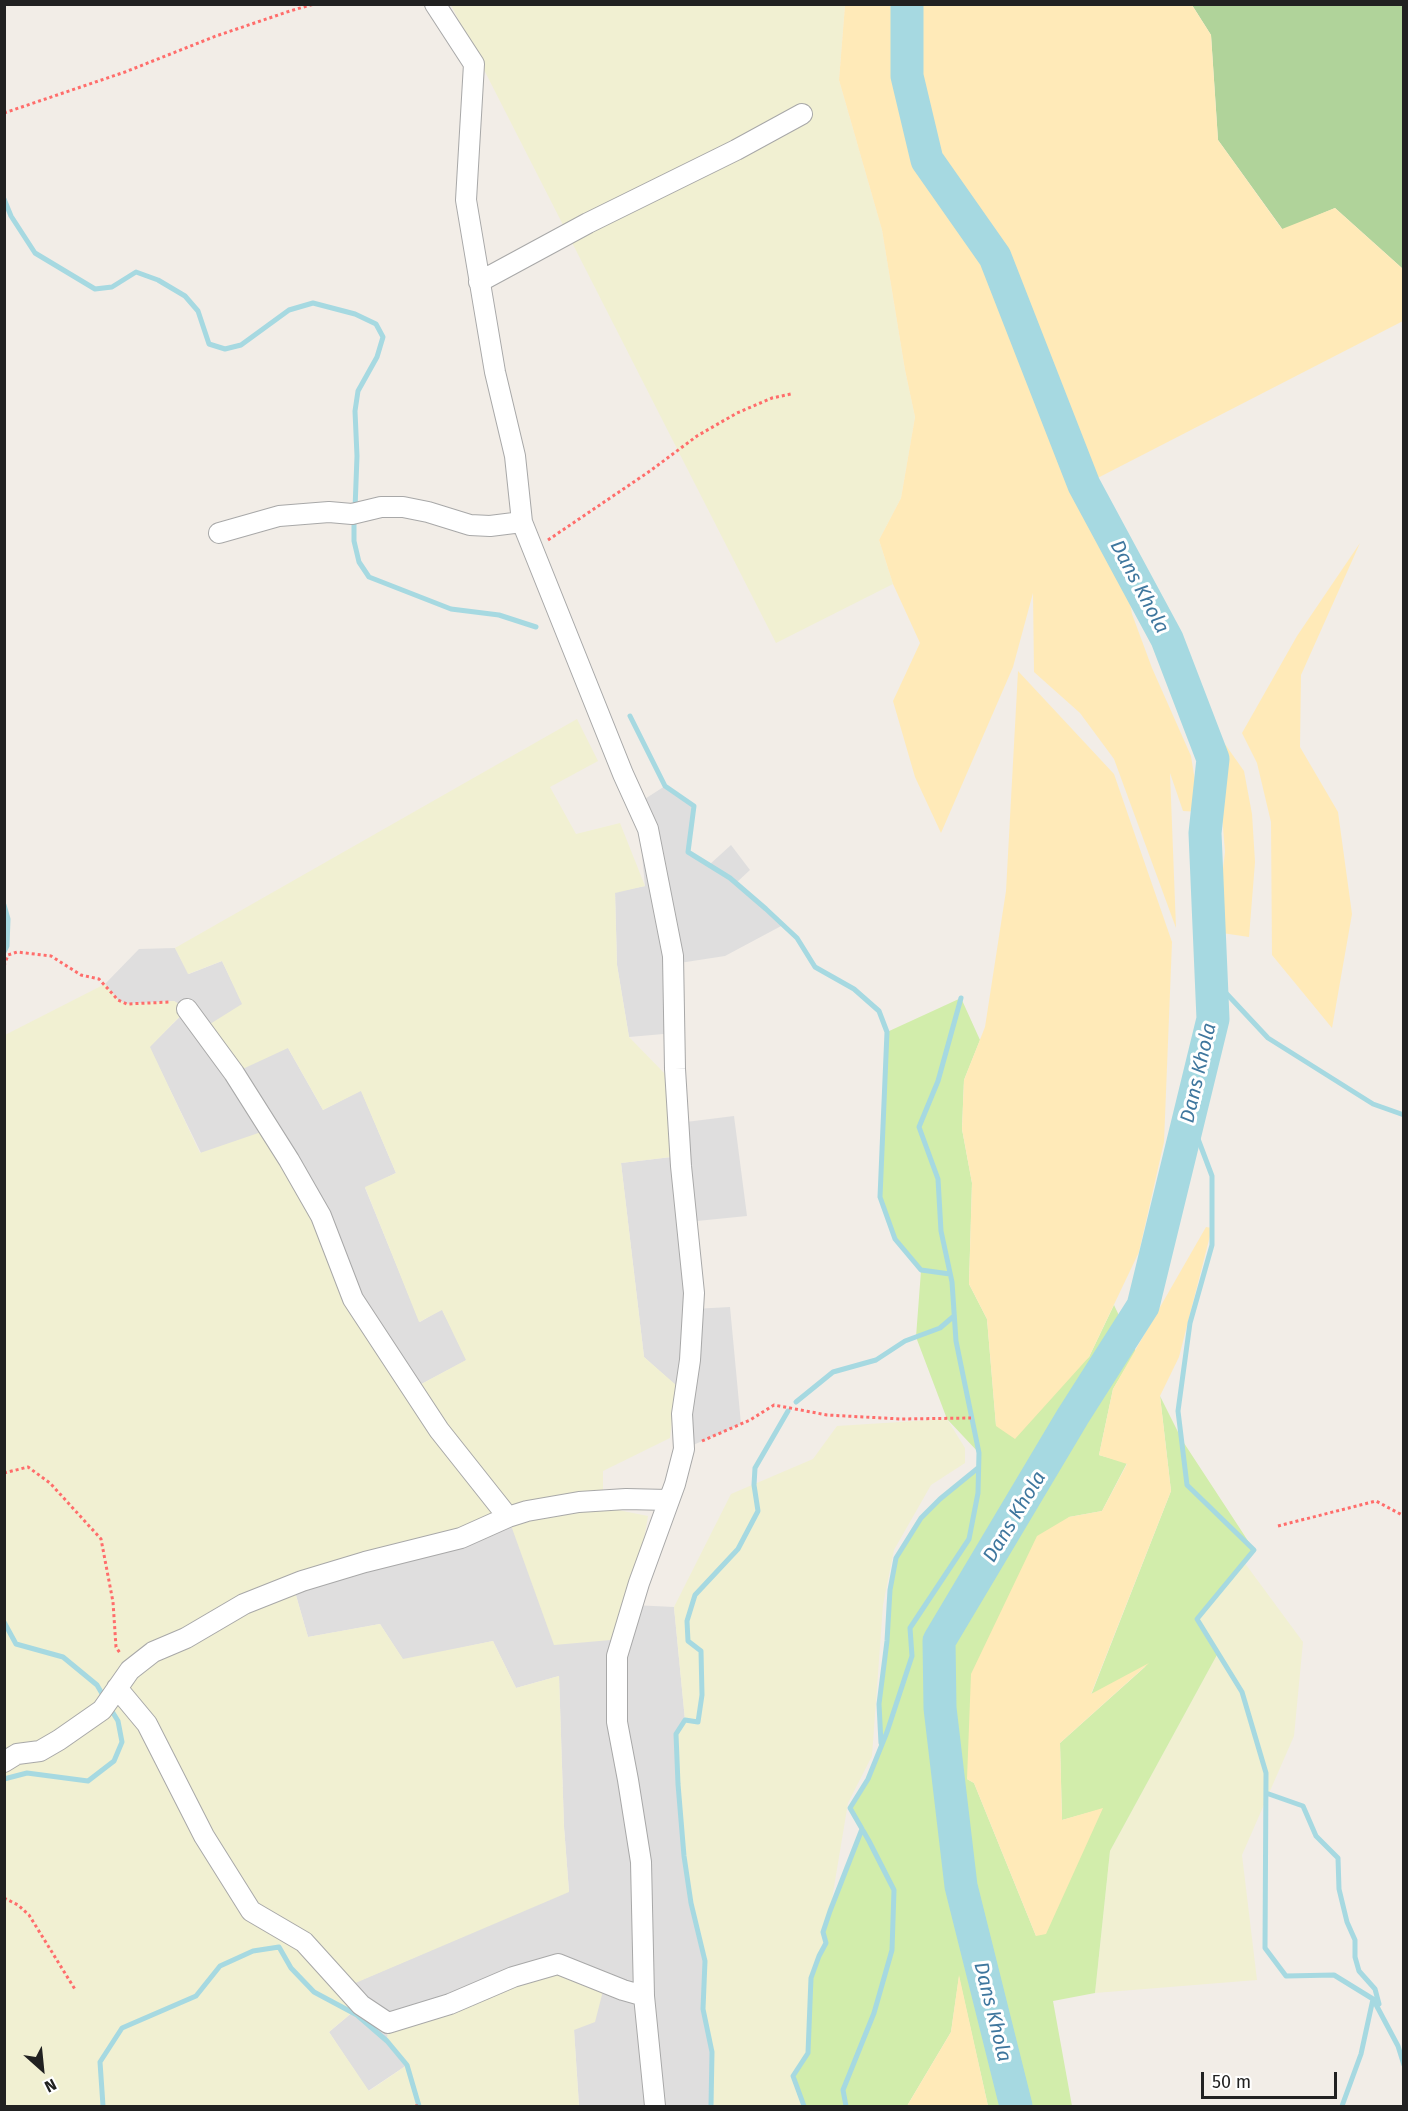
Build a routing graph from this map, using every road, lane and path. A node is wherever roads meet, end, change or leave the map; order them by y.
1 (314, 4) edge
2 (435, 4) edge
3 (4, 113) edge
4 (802, 114) dead end
5 (479, 282) junction
6 (791, 393) dead end
7 (522, 522) junction
8 (219, 533) dead end
9 (534, 550) junction
10 (4, 966) edge
11 (187, 1010) joint
12 (972, 1418) dead end
13 (684, 1449) junction
14 (4, 1473) edge
15 (668, 1500) junction
16 (508, 1516) junction
17 (1404, 1516) edge
18 (1278, 1526) dead end
19 (130, 1670) junction
20 (117, 1688) junction
21 (4, 1762) edge
22 (4, 1898) edge
23 (76, 1991) dead end
24 (644, 1996) junction
25 (655, 2106) edge

1 - 3 path
2 - 5 street
4 - 5 street
5 - 7 street
6 - 9 path
7 - 8 street
7 - 9 street
9 - 13 street
10 - 11 path
11 - 16 street
12 - 13 path
13 - 15 street
14 - 19 path
15 - 16 street
15 - 24 street
16 - 19 street
17 - 18 path
19 - 20 street
20 - 21 street
20 - 24 street
22 - 23 path
24 - 25 street

